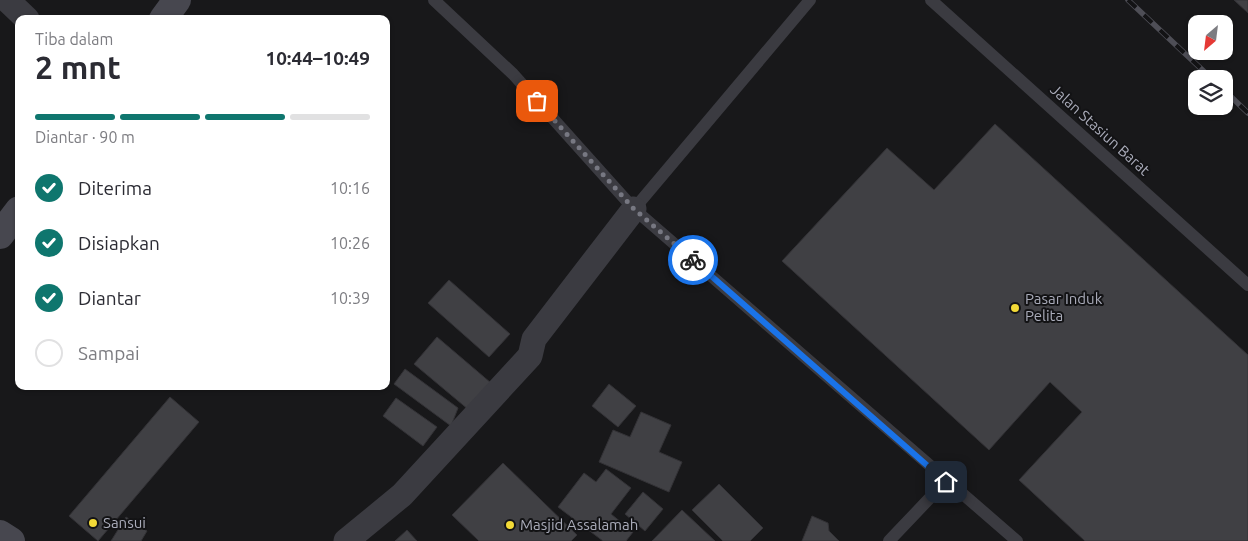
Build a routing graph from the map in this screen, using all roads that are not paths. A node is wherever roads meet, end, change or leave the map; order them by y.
1 (7, 0) edge
2 (177, 0) edge
3 (434, 0) edge
4 (810, 0) edge
5 (931, 0) edge
6 (23, 15) edge
7 (166, 15) edge
8 (634, 209) junction
9 (15, 215) edge
10 (0, 235) edge
11 (1248, 285) edge
12 (946, 482) junction
13 (0, 534) edge
14 (11, 541) edge
15 (346, 541) edge
16 (889, 541) edge
17 (1017, 541) edge

1 - 6 street
2 - 7 street
3 - 8 lane
4 - 8 lane
5 - 11 lane, Jalan Stasiun Barat
8 - 12 lane
8 - 15 street
9 - 10 street
12 - 16 lane
12 - 17 lane
13 - 14 street

